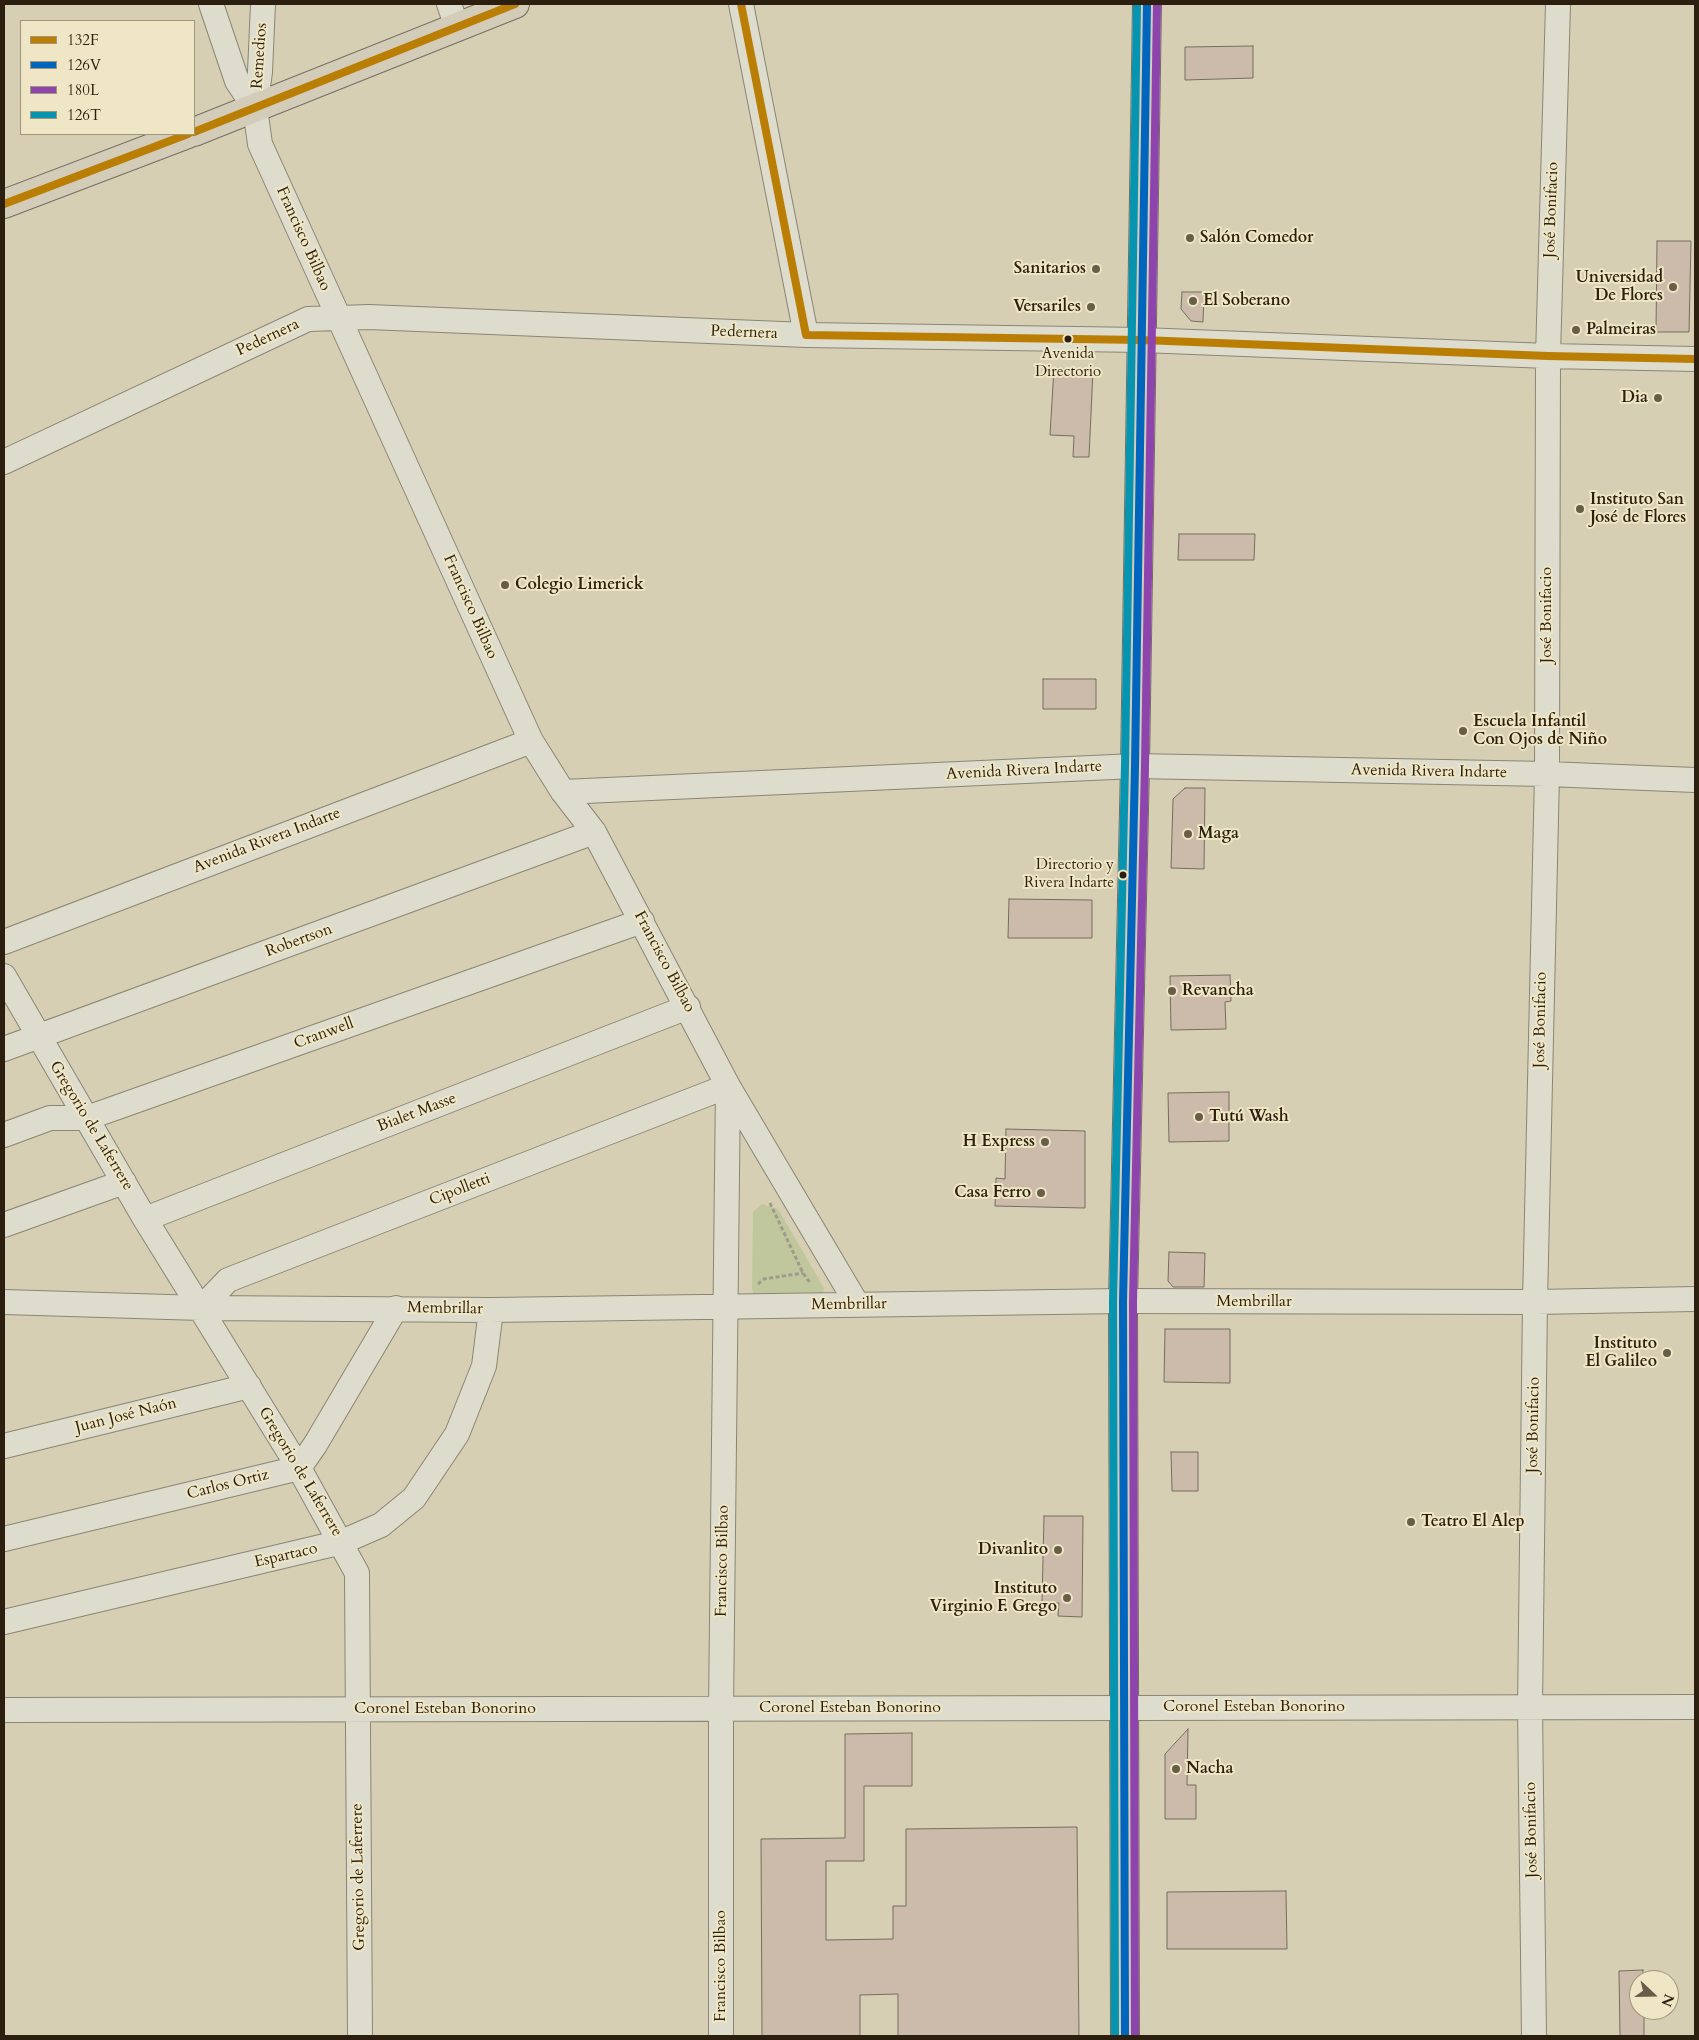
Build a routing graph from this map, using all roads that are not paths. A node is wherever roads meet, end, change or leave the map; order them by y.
1 (211, 4) edge
2 (249, 4) edge
3 (263, 4) edge
4 (515, 4) edge
5 (741, 4) edge
6 (1147, 4) edge
7 (1558, 4) edge
8 (453, 15) edge
9 (261, 41) junction
10 (255, 108) junction
11 (195, 132) edge
12 (185, 135) edge
13 (4, 204) edge
14 (338, 318) junction
15 (806, 335) junction
16 (1142, 340) junction
17 (1548, 356) junction
18 (1695, 359) edge
19 (4, 462) edge
20 (531, 741) junction
21 (1135, 766) junction
22 (1547, 774) junction
23 (1695, 780) edge
24 (564, 792) junction
25 (594, 832) junction
26 (642, 921) junction
27 (4, 942) edge
28 (4, 976) edge
29 (688, 1007) junction
30 (38, 1037) junction
31 (4, 1049) edge
32 (728, 1086) junction
33 (86, 1118) junction
34 (4, 1135) edge
35 (124, 1182) junction
36 (145, 1219) junction
37 (4, 1225) edge
38 (1695, 1299) edge
39 (1123, 1301) junction
40 (4, 1302) edge
41 (1535, 1302) junction
42 (857, 1304) junction
43 (201, 1308) junction
44 (396, 1308) junction
45 (726, 1308) junction
46 (491, 1310) junction
47 (249, 1386) junction
48 (4, 1446) edge
49 (298, 1468) junction
50 (4, 1538) edge
51 (342, 1542) junction
52 (4, 1622) edge
53 (1124, 1707) junction
54 (1695, 1707) edge
55 (1530, 1708) junction
56 (721, 1709) junction
57 (4, 1710) edge
58 (356, 1710) junction
59 (360, 2036) edge
60 (721, 2036) edge
61 (1125, 2036) edge
62 (1534, 2036) edge

1 - 10 street
2 - 9 street
3 - 9 street, Remedios
4 - 8 main road
5 - 15 street
6 - 16 main road
7 - 17 street, José Bonifacio
8 - 10 main road
9 - 10 street, Remedios
10 - 11 main road
10 - 14 street, Francisco Bilbao
12 - 13 main road
14 - 15 street, Pedernera
14 - 19 street, Pedernera
14 - 20 street, Francisco Bilbao
15 - 16 street, Pedernera
16 - 17 street, Pedernera
16 - 21 main road
17 - 18 street, Pedernera
17 - 22 street, José Bonifacio
20 - 24 street, Francisco Bilbao
20 - 27 street, Avenida Rivera Indarte
21 - 22 street, Avenida Rivera Indarte
21 - 24 street, Avenida Rivera Indarte
21 - 39 main road
22 - 23 street, Avenida Rivera Indarte
22 - 41 street, José Bonifacio
24 - 25 street, Francisco Bilbao
25 - 26 street, Francisco Bilbao
25 - 30 street, Robertson
26 - 29 street, Francisco Bilbao
26 - 33 street, Cranwell
28 - 30 street, Gregorio de Laferrere
29 - 32 street, Francisco Bilbao
29 - 36 street, Bialet Masse
30 - 31 street, Robertson
30 - 33 street, Gregorio de Laferrere
32 - 42 street, Francisco Bilbao
32 - 43 street, Cipolletti
32 - 45 street, Francisco Bilbao
33 - 34 street, Cranwell
33 - 35 street, Gregorio de Laferrere
35 - 36 street, Gregorio de Laferrere
35 - 37 street
36 - 43 street, Gregorio de Laferrere
38 - 41 street, Membrillar
39 - 41 street, Membrillar
39 - 42 street, Membrillar
39 - 53 main road
40 - 43 street, Membrillar
41 - 55 street, José Bonifacio
42 - 45 street, Membrillar
43 - 44 street, Membrillar
43 - 47 street, Gregorio de Laferrere
44 - 46 street, Membrillar
44 - 49 street
45 - 46 street, Membrillar
45 - 56 street, Francisco Bilbao
46 - 51 street, Espartaco
47 - 48 street, Juan José Naón
47 - 49 street, Gregorio de Laferrere
49 - 50 street, Carlos Ortiz
49 - 51 street, Gregorio de Laferrere
51 - 52 street, Espartaco
51 - 58 street, Gregorio de Laferrere
53 - 55 street, Coronel Esteban Bonorino
53 - 56 street, Coronel Esteban Bonorino
53 - 61 main road
54 - 55 street, Coronel Esteban Bonorino
55 - 62 street, José Bonifacio
56 - 58 street, Coronel Esteban Bonorino
56 - 60 street, Francisco Bilbao
57 - 58 street, Coronel Esteban Bonorino
58 - 59 street, Gregorio de Laferrere

